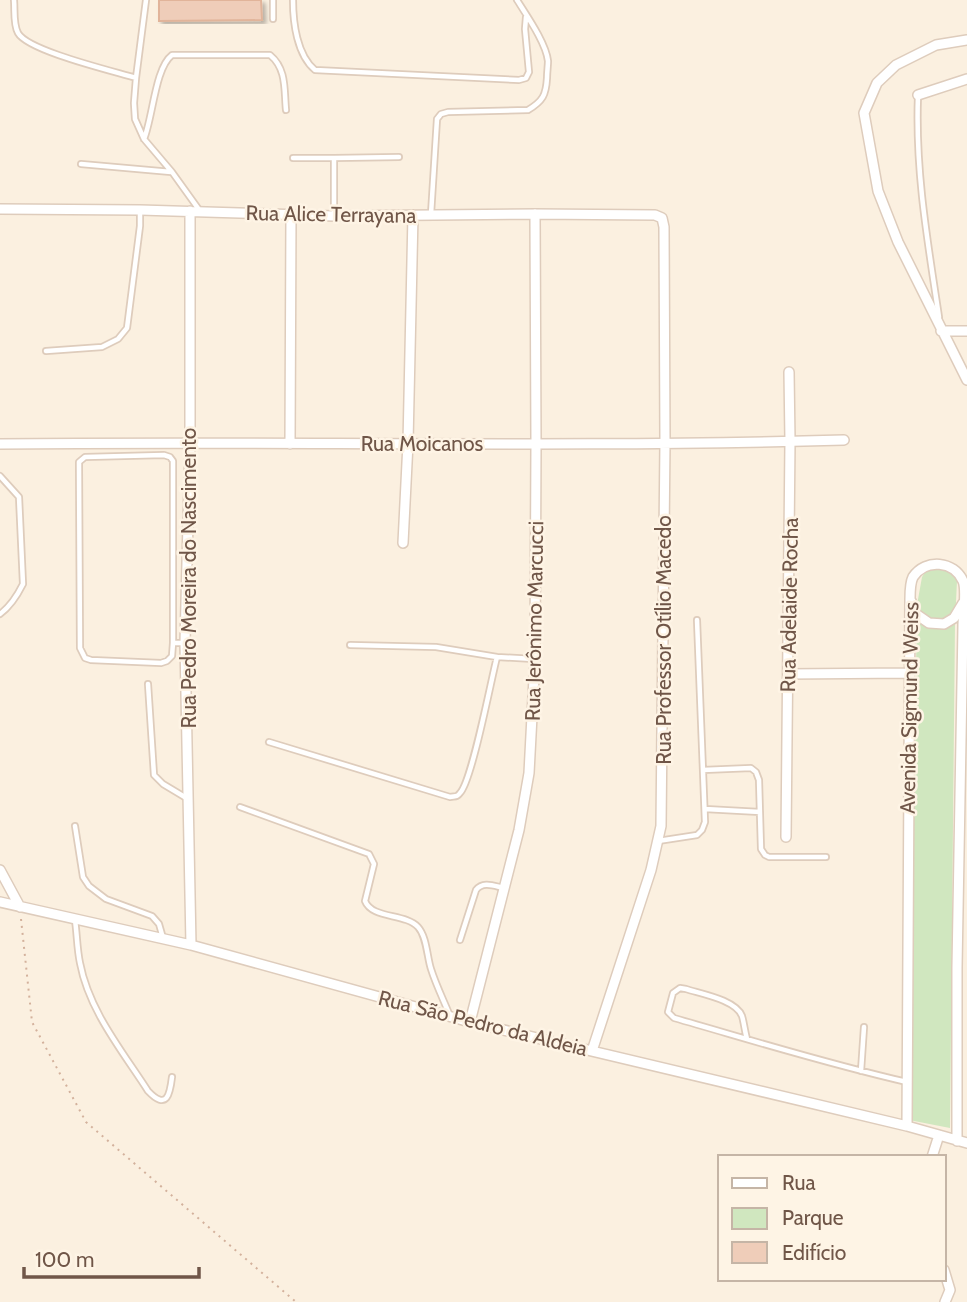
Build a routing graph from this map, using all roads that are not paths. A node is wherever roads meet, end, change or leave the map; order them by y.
1 (14, 0) edge
2 (146, 0) edge
3 (273, 0) edge
4 (293, 0) edge
5 (517, 0) edge
6 (526, 18) junction
7 (273, 19) dead end
8 (967, 40) edge
9 (136, 78) junction
10 (967, 79) edge
11 (918, 95) joint
12 (286, 110) dead end
13 (144, 139) junction
14 (399, 157) dead end
15 (293, 158) dead end
16 (334, 158) junction
17 (80, 164) dead end
18 (172, 172) junction
19 (0, 209) edge
20 (140, 209) junction
21 (190, 211) junction
22 (201, 212) junction
23 (535, 214) junction
24 (291, 215) junction
25 (413, 215) junction
26 (431, 215) junction
27 (334, 216) junction
28 (662, 218) joint
29 (942, 331) junction
30 (967, 331) edge
31 (46, 351) dead end
32 (789, 372) dead end
33 (967, 380) edge
34 (844, 440) dead end
35 (790, 441) junction
36 (190, 442) junction
37 (665, 442) junction
38 (408, 443) junction
39 (536, 443) junction
40 (0, 444) edge
41 (290, 444) junction
42 (0, 476) edge
43 (403, 544) dead end
44 (910, 599) junction
45 (964, 602) junction
46 (0, 614) edge
47 (697, 620) dead end
48 (173, 643) junction
49 (186, 643) junction
50 (350, 645) dead end
51 (497, 657) junction
52 (535, 659) junction
53 (908, 673) junction
54 (788, 674) junction
55 (148, 684) dead end
56 (964, 741) edge
57 (269, 742) dead end
58 (703, 771) junction
59 (188, 800) junction
60 (240, 807) dead end
61 (705, 809) junction
62 (760, 812) junction
63 (75, 826) dead end
64 (786, 837) dead end
65 (658, 841) junction
66 (826, 857) dead end
67 (0, 870) edge
68 (505, 888) junction
69 (0, 902) edge
70 (20, 907) junction
71 (75, 919) junction
72 (163, 939) junction
73 (460, 940) dead end
74 (191, 945) junction
75 (962, 967) edge
76 (451, 1017) junction
77 (470, 1022) junction
78 (864, 1027) dead end
79 (747, 1039) junction
80 (592, 1051) junction
81 (861, 1071) junction
82 (172, 1077) dead end
83 (908, 1082) junction
84 (907, 1126) junction
85 (939, 1135) junction
86 (962, 1142) edge
87 (933, 1155) edge
88 (946, 1277) edge
89 (946, 1302) edge

1 - 9 lane
2 - 9 lane
3 - 7 lane
4 - 6 lane
5 - 6 lane
6 - 26 lane
8 - 29 street
9 - 13 lane
10 - 11 street
11 - 29 lane
12 - 13 lane
13 - 18 lane
14 - 16 lane
15 - 16 lane
16 - 27 lane
17 - 18 lane
18 - 22 lane
19 - 20 street, Rua Alice Terrayana
20 - 21 street, Rua Alice Terrayana
20 - 31 lane
21 - 22 street, Rua Alice Terrayana
21 - 36 street, Rua Pedro Moreira do Nascimento
22 - 24 street, Rua Alice Terrayana
23 - 26 street, Rua Alice Terrayana
23 - 28 street, Rua Alice Terrayana
23 - 39 street, Rua Jerônimo Marcucci
24 - 27 street, Rua Alice Terrayana
24 - 41 street
25 - 26 street, Rua Alice Terrayana
25 - 27 street, Rua Alice Terrayana
25 - 38 street
28 - 37 street, Rua Professor Otílio Macedo
29 - 30 street
29 - 33 street
32 - 35 street, Rua Adelaide Rocha
34 - 35 street, Rua Moicanos
35 - 37 street, Rua Moicanos
35 - 54 street, Rua Adelaide Rocha
36 - 40 street, Rua Moicanos
36 - 41 street, Rua Moicanos
36 - 49 street, Rua Pedro Moreira do Nascimento
37 - 39 street, Rua Moicanos
37 - 65 street, Rua Professor Otílio Macedo
38 - 39 street, Rua Moicanos
38 - 41 street, Rua Moicanos
38 - 43 street
39 - 52 street, Rua Jerônimo Marcucci
42 - 46 lane
44 - 45 street
44 - 45 street, Avenida Sigmund Weiss
44 - 53 street, Avenida Sigmund Weiss
45 - 56 street, Avenida Sigmund Weiss
47 - 58 lane
48 - 48 lane
48 - 49 lane
49 - 59 street, Rua Pedro Moreira do Nascimento
50 - 51 lane
51 - 52 lane
51 - 57 lane
52 - 68 street, Rua Jerônimo Marcucci
53 - 54 street
53 - 83 street, Avenida Sigmund Weiss
54 - 64 street, Rua Adelaide Rocha
55 - 59 lane
56 - 75 street, Avenida Sigmund Weiss
58 - 61 lane
58 - 62 lane
59 - 74 street, Rua Pedro Moreira do Nascimento
60 - 76 lane
61 - 62 lane
61 - 65 lane
62 - 66 lane
63 - 72 lane
65 - 80 street, Rua Professor Otílio Macedo
67 - 70 street
68 - 73 lane
68 - 77 street, Rua Jerônimo Marcucci
69 - 70 street, Rua São Pedro da Aldeia
70 - 71 street, Rua São Pedro da Aldeia
71 - 72 street, Rua São Pedro da Aldeia
71 - 82 lane
72 - 74 street, Rua São Pedro da Aldeia
74 - 76 street, Rua São Pedro da Aldeia
75 - 86 street, Avenida Sigmund Weiss
76 - 77 street, Rua São Pedro da Aldeia
77 - 80 street, Rua São Pedro da Aldeia
78 - 81 lane
79 - 79 lane
79 - 81 lane
80 - 84 street, Rua São Pedro da Aldeia
81 - 83 lane
83 - 84 street, Avenida Sigmund Weiss
84 - 85 street, Rua São Pedro da Aldeia
85 - 86 street, Rua São Pedro da Aldeia
85 - 87 street
88 - 89 street

